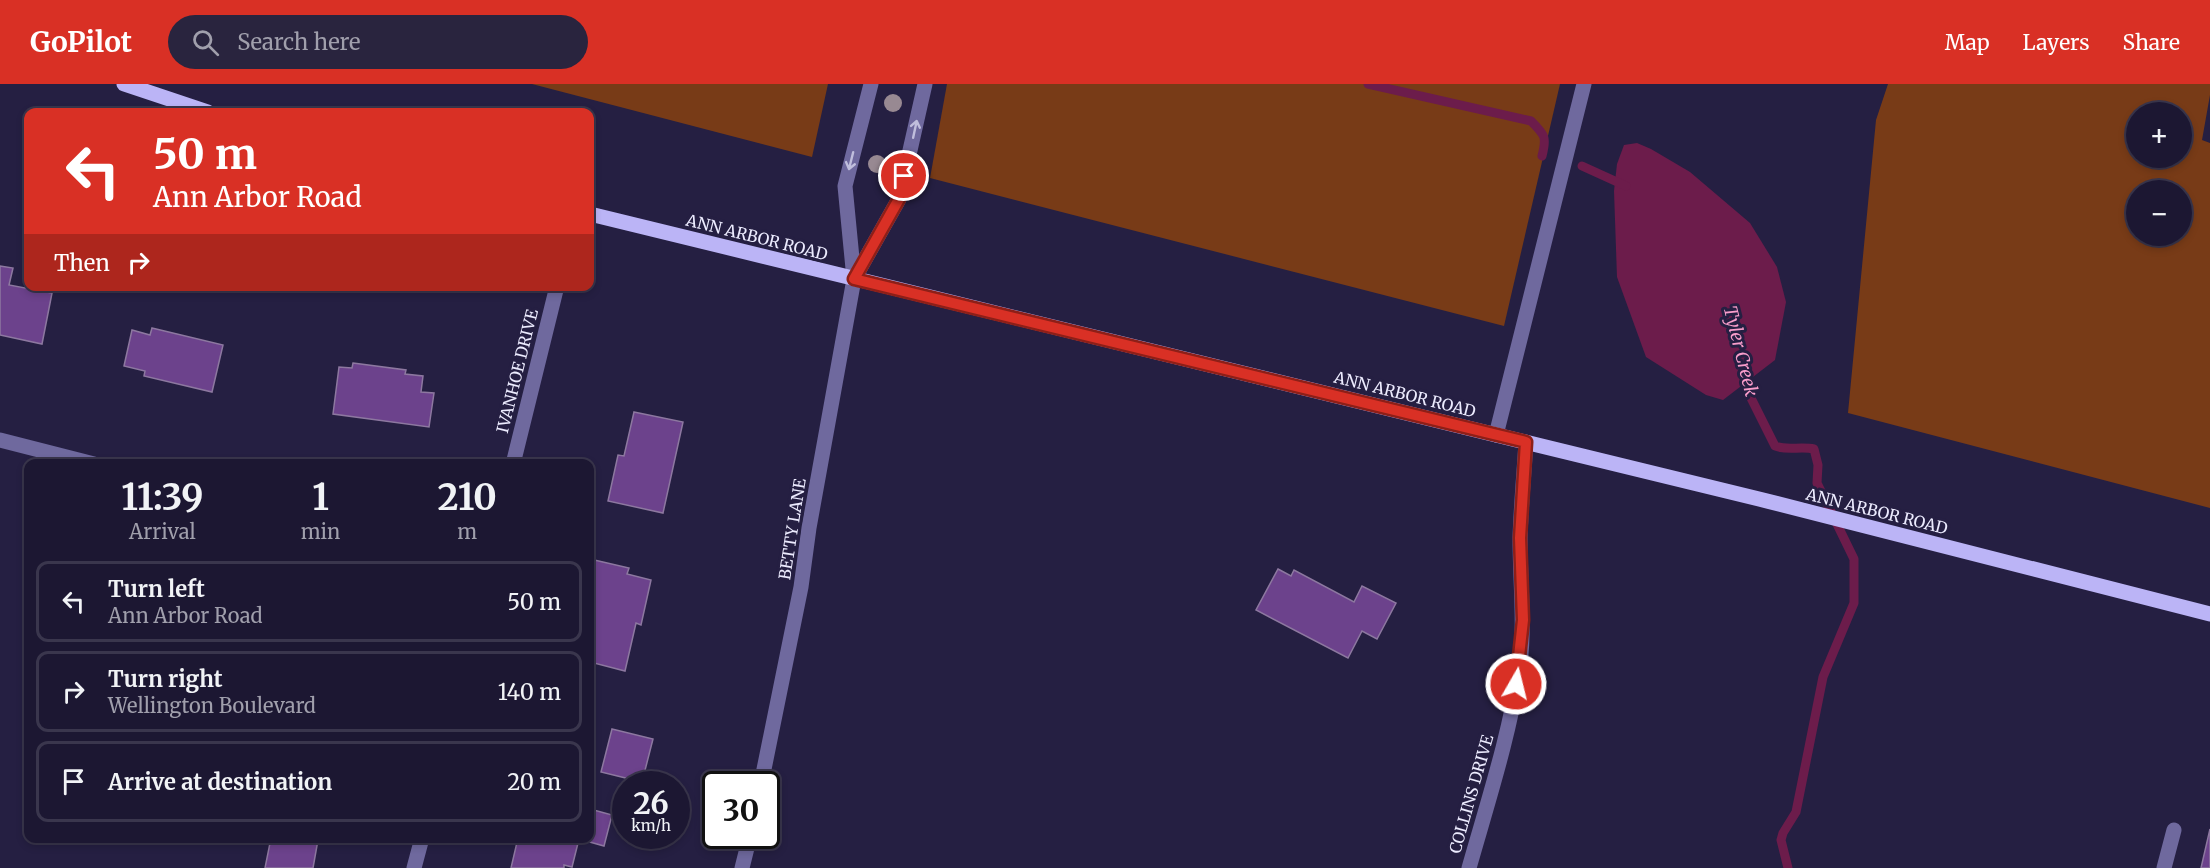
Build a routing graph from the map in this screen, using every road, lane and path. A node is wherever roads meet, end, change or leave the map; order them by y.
1 (124, 84) edge
2 (870, 84) edge
3 (925, 84) edge
4 (1584, 84) edge
5 (196, 108) edge
6 (594, 215) edge
7 (854, 279) junction
8 (556, 291) edge
9 (1496, 435) junction
10 (0, 440) edge
11 (1526, 442) junction
12 (74, 459) edge
13 (514, 459) edge
14 (2210, 614) edge
15 (764, 771) edge
16 (2174, 830) dead end
17 (421, 843) edge
18 (747, 849) edge
19 (414, 868) edge
20 (742, 868) edge
21 (1469, 868) edge
22 (2164, 868) edge

1 - 5 main road
2 -> 7 street
7 -> 3 street
4 - 9 street
6 - 7 main road, ANN ARBOR ROAD
7 - 9 main road, ANN ARBOR ROAD
7 - 15 street, BETTY LANE
8 - 13 street, IVANHOE DRIVE
9 - 11 main road, ANN ARBOR ROAD
10 - 12 street
11 - 14 main road, ANN ARBOR ROAD
11 - 21 street, COLLINS DRIVE
16 - 22 street
17 - 19 street
18 - 20 street

